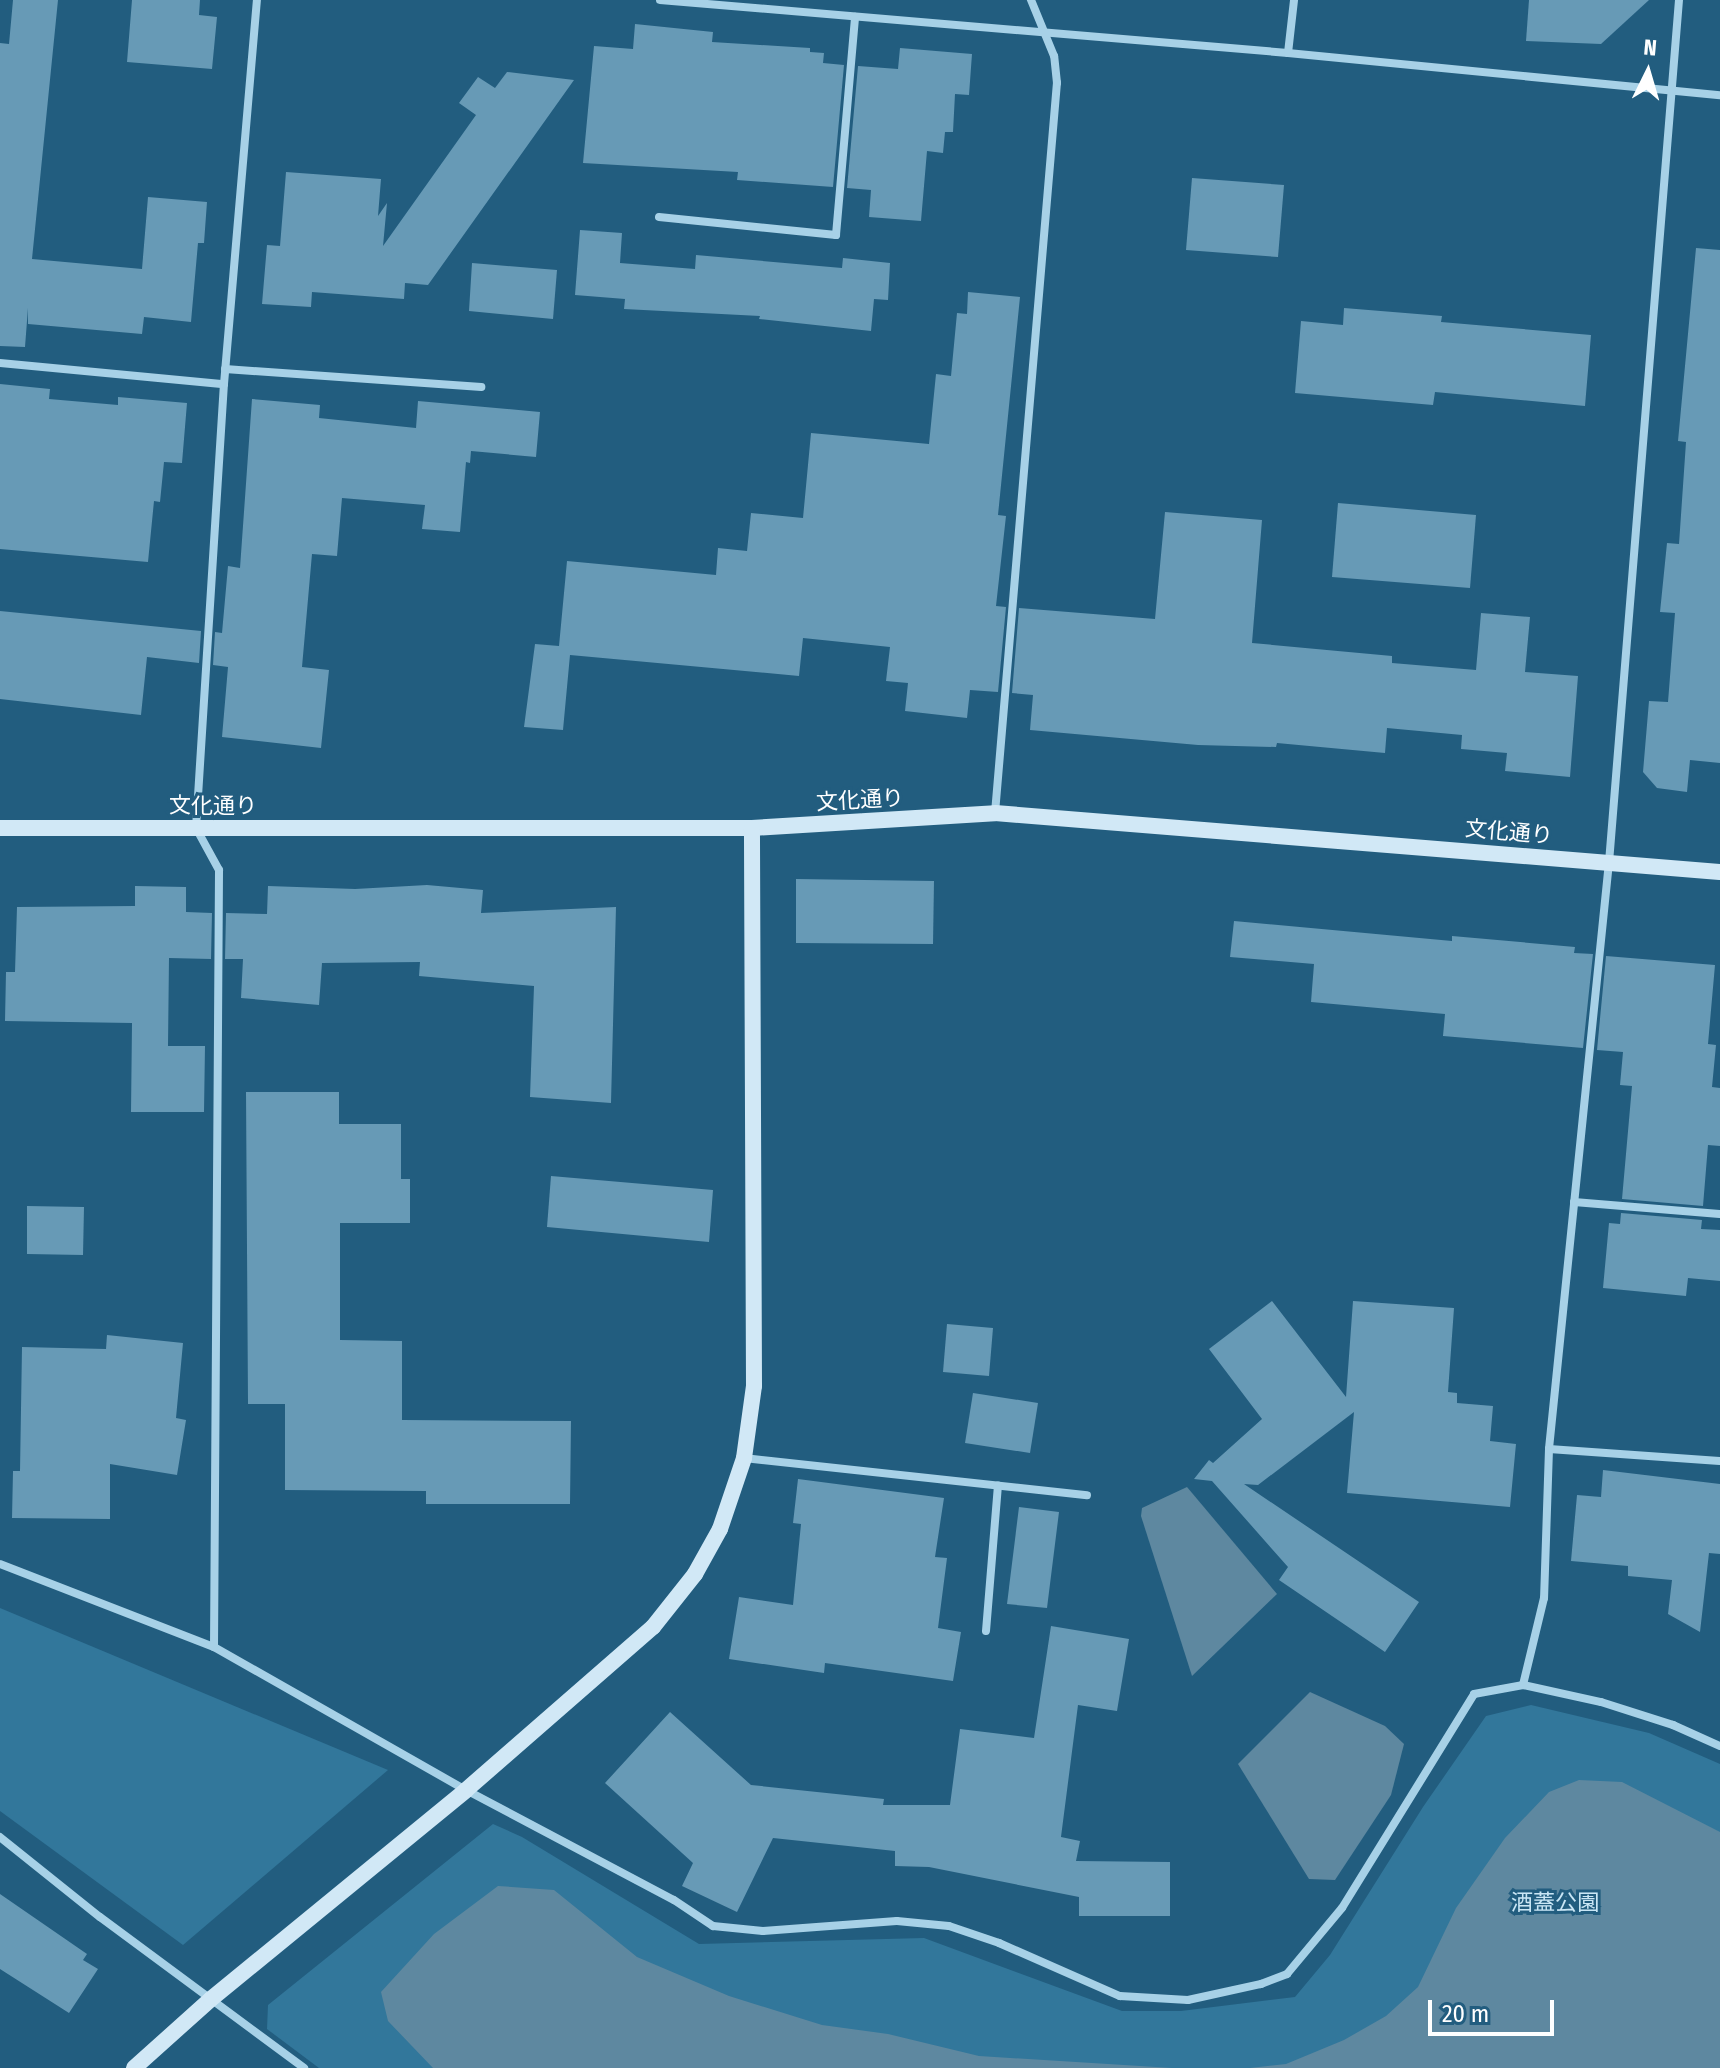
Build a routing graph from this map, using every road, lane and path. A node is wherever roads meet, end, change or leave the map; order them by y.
1 (257, 0) edge
2 (660, 0) edge
3 (1031, 0) edge
4 (1294, 0) edge
5 (1679, 0) edge
6 (855, 17) junction
7 (1044, 34) junction
8 (1288, 53) junction
9 (1670, 90) junction
10 (1720, 95) edge
11 (659, 217) dead end
12 (0, 363) edge
13 (225, 369) junction
14 (224, 384) junction
15 (481, 387) dead end
16 (995, 813) junction
17 (3, 825) edge
18 (196, 828) junction
19 (752, 828) junction
20 (1609, 862) junction
21 (1720, 872) edge
22 (1574, 1202) junction
23 (1720, 1214) edge
24 (1549, 1449) junction
25 (744, 1458) junction
26 (1720, 1461) edge
27 (998, 1485) junction
28 (1087, 1495) dead end
29 (0, 1564) edge
30 (986, 1631) dead end
31 (214, 1647) junction
32 (1523, 1685) junction
33 (1720, 1746) edge
34 (466, 1790) junction
35 (0, 1837) edge
36 (211, 1999) junction
37 (134, 2068) edge
38 (304, 2068) edge

1 - 13 street
2 - 6 street
3 - 7 street
4 - 8 street
5 - 9 street
6 - 7 street
6 - 11 street
7 - 8 street
7 - 16 street
8 - 9 street
9 - 10 street
9 - 20 street
12 - 14 street
13 - 14 street
13 - 15 street
14 - 18 street
16 - 19 street, 文化通り
16 - 20 street, 文化通り
17 - 18 street, 文化通り
18 - 19 street, 文化通り
18 - 31 street
19 - 25 street
20 - 21 street, 文化通り
20 - 22 street
22 - 23 street
22 - 24 street
24 - 26 street
24 - 32 street
25 - 27 street
25 - 34 street
27 - 28 street
27 - 30 street
29 - 31 street
31 - 34 street
32 - 33 street
32 - 34 street
34 - 36 street
35 - 36 street
36 - 37 street
36 - 38 street

